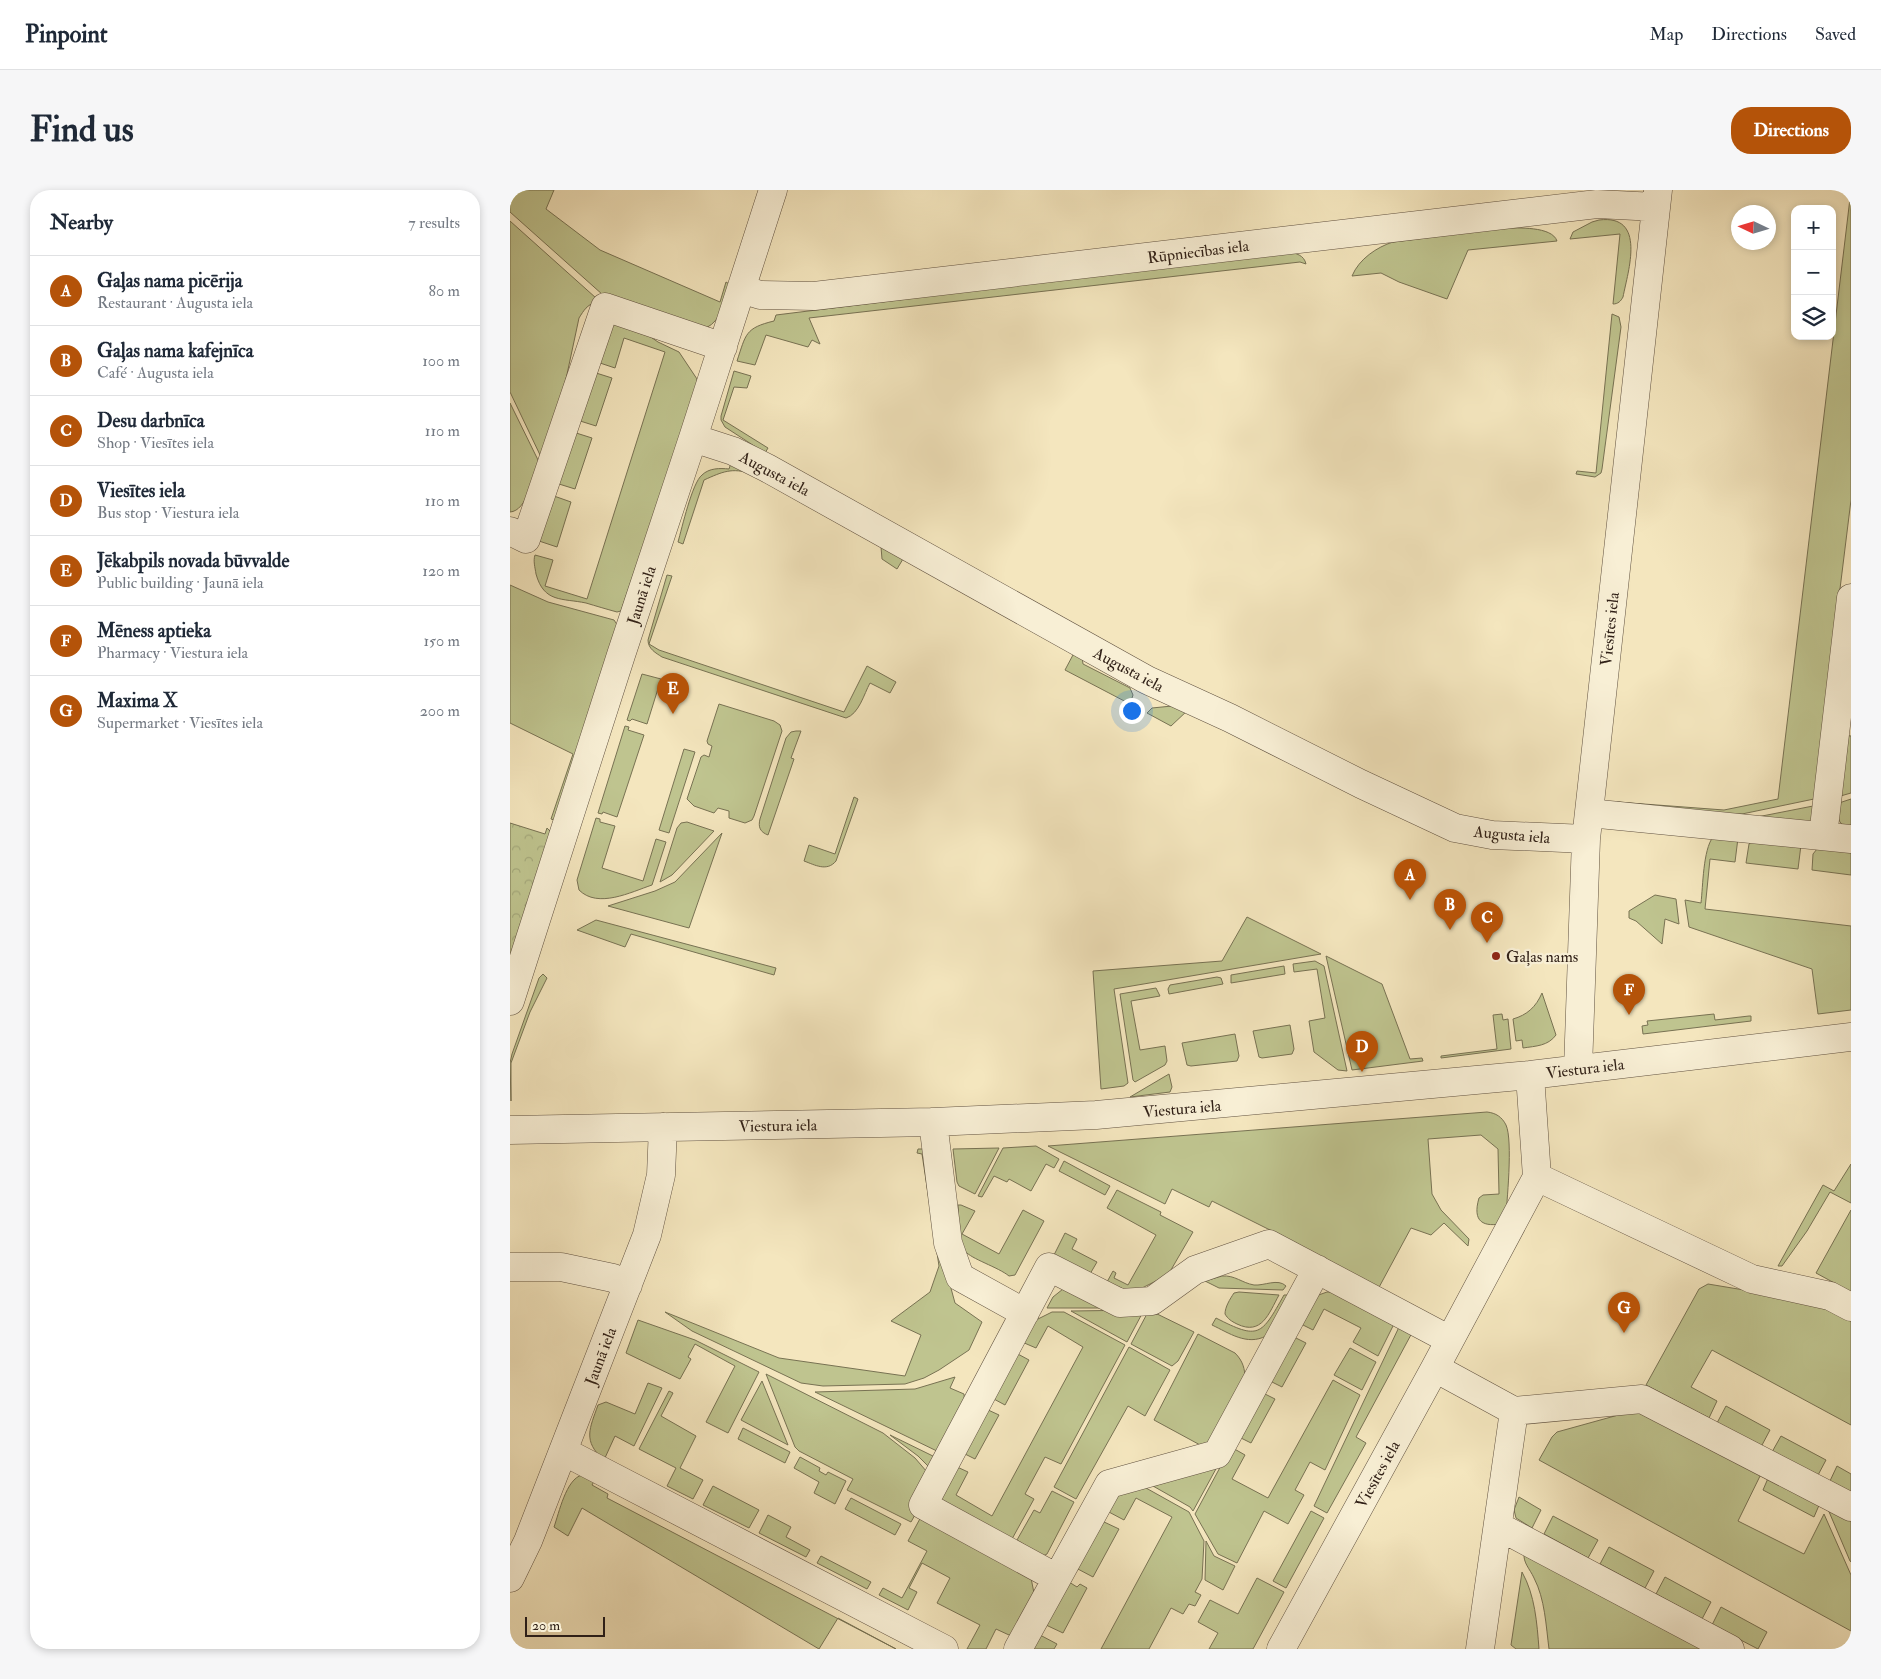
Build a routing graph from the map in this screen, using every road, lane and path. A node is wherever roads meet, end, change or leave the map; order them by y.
1 (773, 190) edge
2 (1657, 198) edge
3 (741, 289) junction
4 (723, 347) junction
5 (693, 438) junction
6 (510, 530) edge
7 (1851, 598) edge
8 (1587, 826) junction
9 (1823, 836) junction
10 (1851, 839) edge
11 (510, 1001) edge
12 (1851, 1037) edge
13 (1578, 1068) junction
14 (1530, 1075) junction
15 (933, 1122) junction
16 (663, 1127) junction
17 (510, 1130) edge
18 (1537, 1177) junction
19 (510, 1268) edge
20 (1317, 1269) junction
21 (628, 1285) junction
22 (1851, 1307) edge
23 (1025, 1312) junction
24 (1450, 1340) junction
25 (1435, 1368) junction
26 (1514, 1411) junction
27 (563, 1451) junction
28 (1851, 1508) edge
29 (1498, 1526) junction
30 (510, 1578) edge
31 (1057, 1578) junction
32 (944, 1649) edge
33 (1018, 1649) edge
34 (1281, 1649) edge
35 (1480, 1649) edge
36 (1730, 1649) edge

1 - 3 street, Jaunā iela
2 - 3 street, Rūpniecības iela
2 - 8 street, Viesītes iela
3 - 4 street, Jaunā iela
4 - 5 street, Jaunā iela
4 - 6 street
5 - 8 street, Augusta iela
5 - 11 street, Jaunā iela
7 - 9 street
8 - 9 street, Augusta iela
8 - 13 street, Viesītes iela
9 - 10 street, Augusta iela
12 - 13 street, Viestura iela
13 - 14 street, Viestura iela
14 - 15 street, Viestura iela
14 - 18 street
15 - 16 street, Viestura iela
15 - 23 street
16 - 17 street, Viestura iela
16 - 21 street, Jaunā iela
18 - 22 street
18 - 24 street, Viesītes iela
19 - 21 street
20 - 23 street
20 - 24 street
20 - 31 street
21 - 27 street, Jaunā iela
23 - 31 street
24 - 25 street, Viesītes iela
25 - 26 street
25 - 34 street, Viesītes iela
26 - 28 street
26 - 29 street
27 - 30 street, Jaunā iela
27 - 32 street
29 - 35 street
29 - 36 street
31 - 33 street

